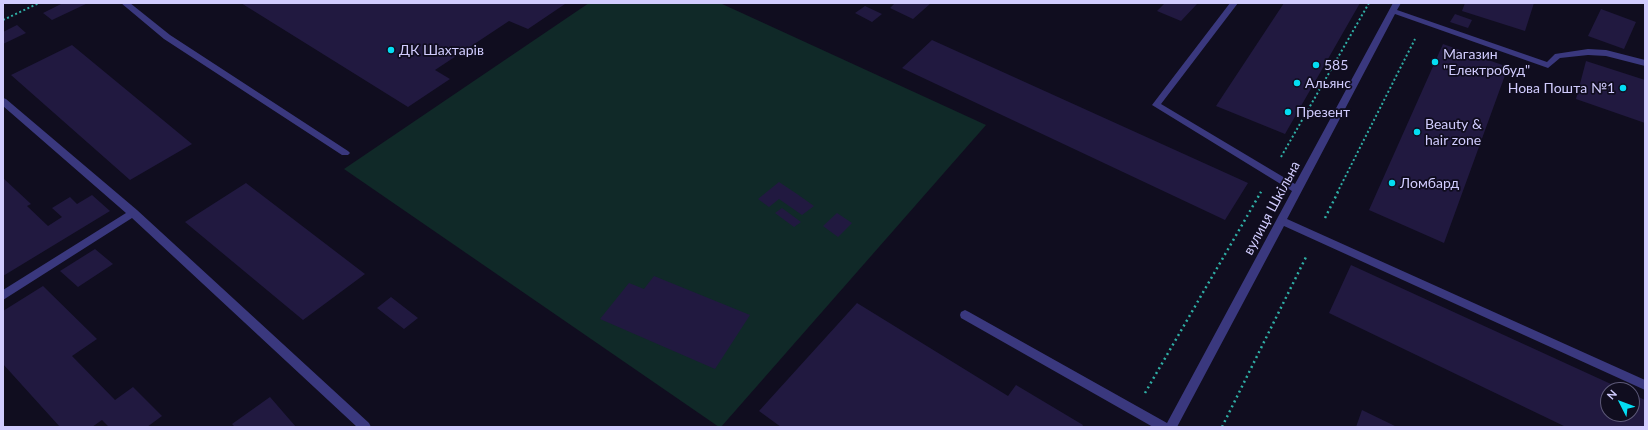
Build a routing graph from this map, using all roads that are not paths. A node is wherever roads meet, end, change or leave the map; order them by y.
1 (125, 3) edge
2 (1234, 3) edge
3 (1395, 7) edge
4 (1645, 63) edge
5 (3, 101) edge
6 (345, 153) dead end
7 (1297, 190) junction
8 (133, 213) junction
9 (1281, 220) junction
10 (3, 296) edge
11 (966, 315) dead end
12 (1645, 385) edge
13 (365, 427) edge
14 (1164, 427) edge
15 (1171, 427) edge

1 - 6 street
2 - 7 street
3 - 4 street
3 - 7 street, вулиця Шкільна
5 - 8 street
7 - 9 street, вулиця Шкільна
8 - 10 street
8 - 13 street
9 - 12 street
9 - 15 street, вулиця Шкільна
11 - 14 street

